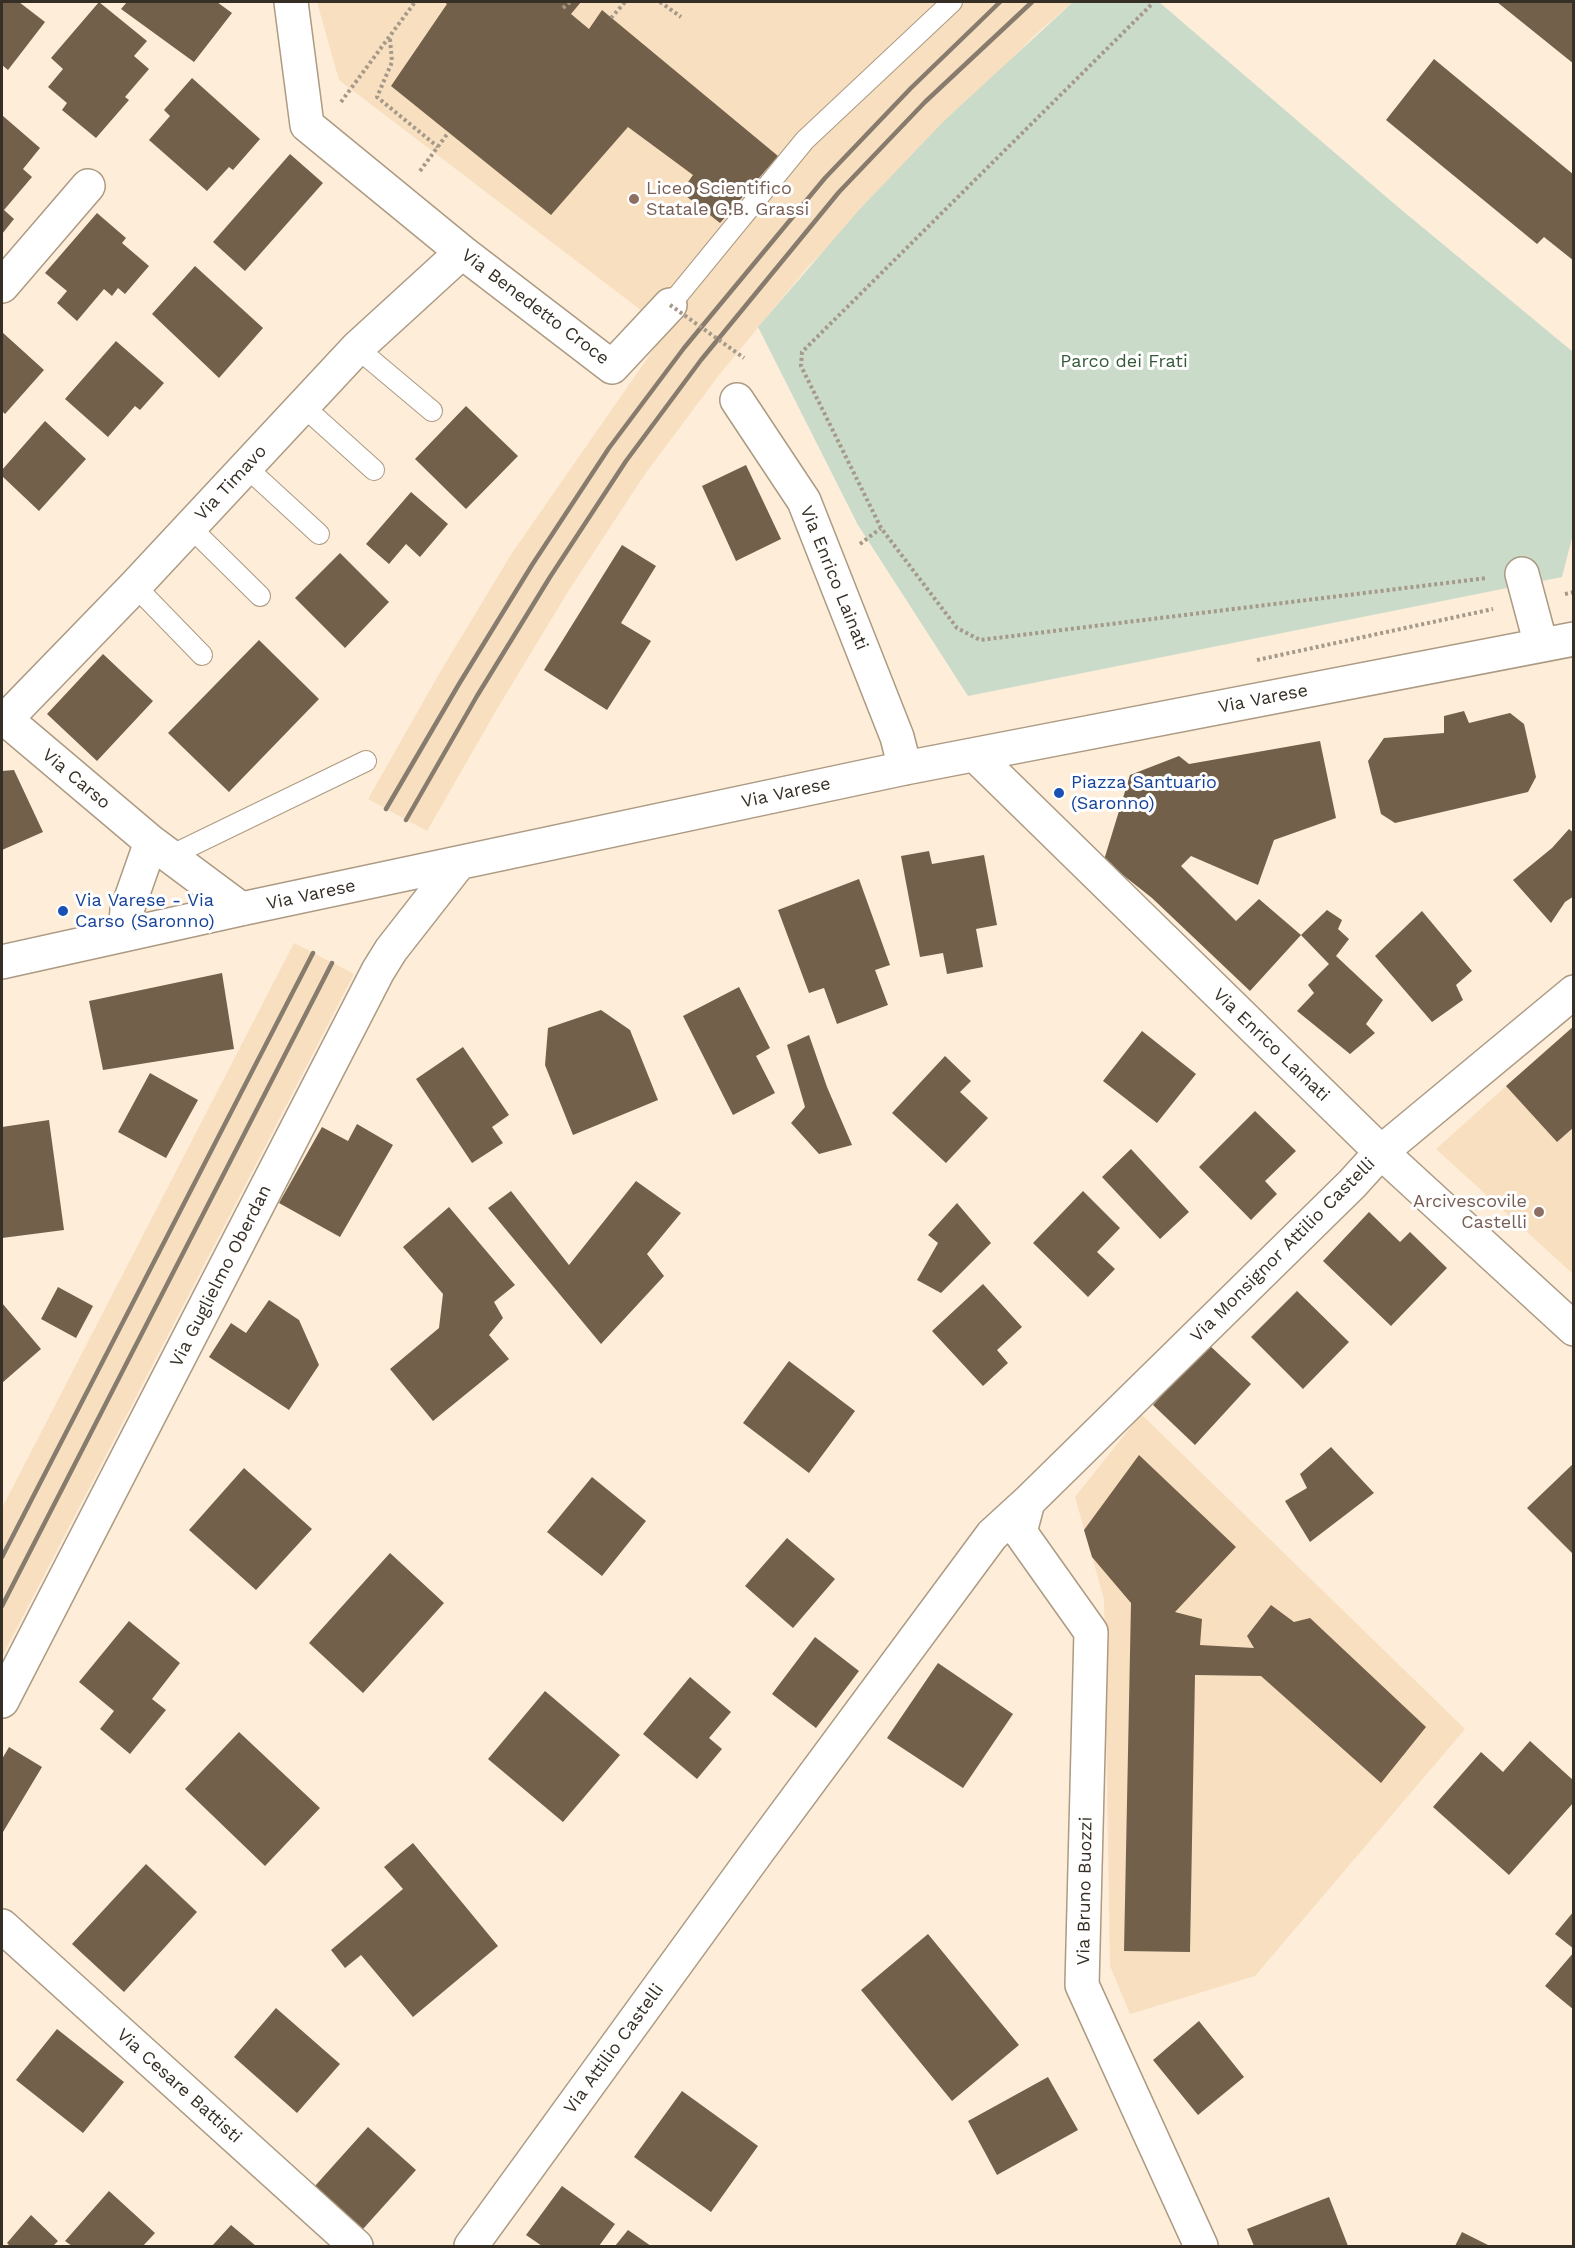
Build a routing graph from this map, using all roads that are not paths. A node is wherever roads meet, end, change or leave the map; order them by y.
1 (291, 2) edge
2 (952, 2) edge
3 (88, 186) dead end
4 (462, 252) junction
5 (2, 286) edge
6 (670, 304) joint
7 (357, 348) junction
8 (737, 400) dead end
9 (303, 406) junction
10 (432, 411) dead end
11 (246, 467) junction
12 (374, 470) dead end
13 (190, 527) junction
14 (319, 534) dead end
15 (1522, 574) road end
16 (135, 586) junction
17 (260, 596) dead end
18 (1574, 639) edge
19 (1541, 645) junction
20 (202, 655) dead end
21 (4, 717) edge
22 (975, 755) junction
23 (366, 761) dead end
24 (905, 768) junction
25 (160, 849) junction
26 (459, 863) junction
27 (241, 909) junction
28 (125, 934) junction
29 (2, 962) edge
30 (1574, 992) edge
31 (1381, 1152) junction
32 (1574, 1329) edge
33 (1024, 1517) junction
34 (2, 1700) edge
35 (758, 1851) joint
36 (2, 1926) edge
37 (356, 2247) edge
38 (471, 2247) edge
39 (1201, 2247) edge

1 - 4 street, Via Benedetto Croce
2 - 6 lane, Via Benedetto Croce
3 - 5 street
4 - 6 street, Via Benedetto Croce
4 - 7 street, Via Timavo
7 - 9 street, Via Timavo
7 - 10 lane
8 - 24 street, Via Enrico Lainati
9 - 11 street, Via Timavo
9 - 12 lane
11 - 13 street, Via Timavo
11 - 14 lane
13 - 16 street, Via Timavo
13 - 17 lane
15 - 19 street
16 - 20 lane
16 - 21 street, Via Timavo
18 - 19 street, Via Varese
19 - 22 street, Via Varese
21 - 25 street, Via Carso
22 - 24 street, Via Varese
22 - 31 street, Via Enrico Lainati
23 - 25 lane
24 - 26 street, Via Varese
25 - 27 street, Via Carso
25 - 28 street
26 - 27 street, Via Varese
26 - 34 street, Via Guglielmo Oberdan
27 - 28 street, Via Varese
28 - 29 street, Via Varese
30 - 31 street, Via Monsignor Attilio Castelli
31 - 32 street, Via Enrico Lainati
31 - 33 street, Via Monsignor Attilio Castelli
33 - 35 street, Via Monsignor Attilio Castelli
33 - 39 street, Via Bruno Buozzi
35 - 38 street, Via Attilio Castelli
36 - 37 street, Via Cesare Battisti

